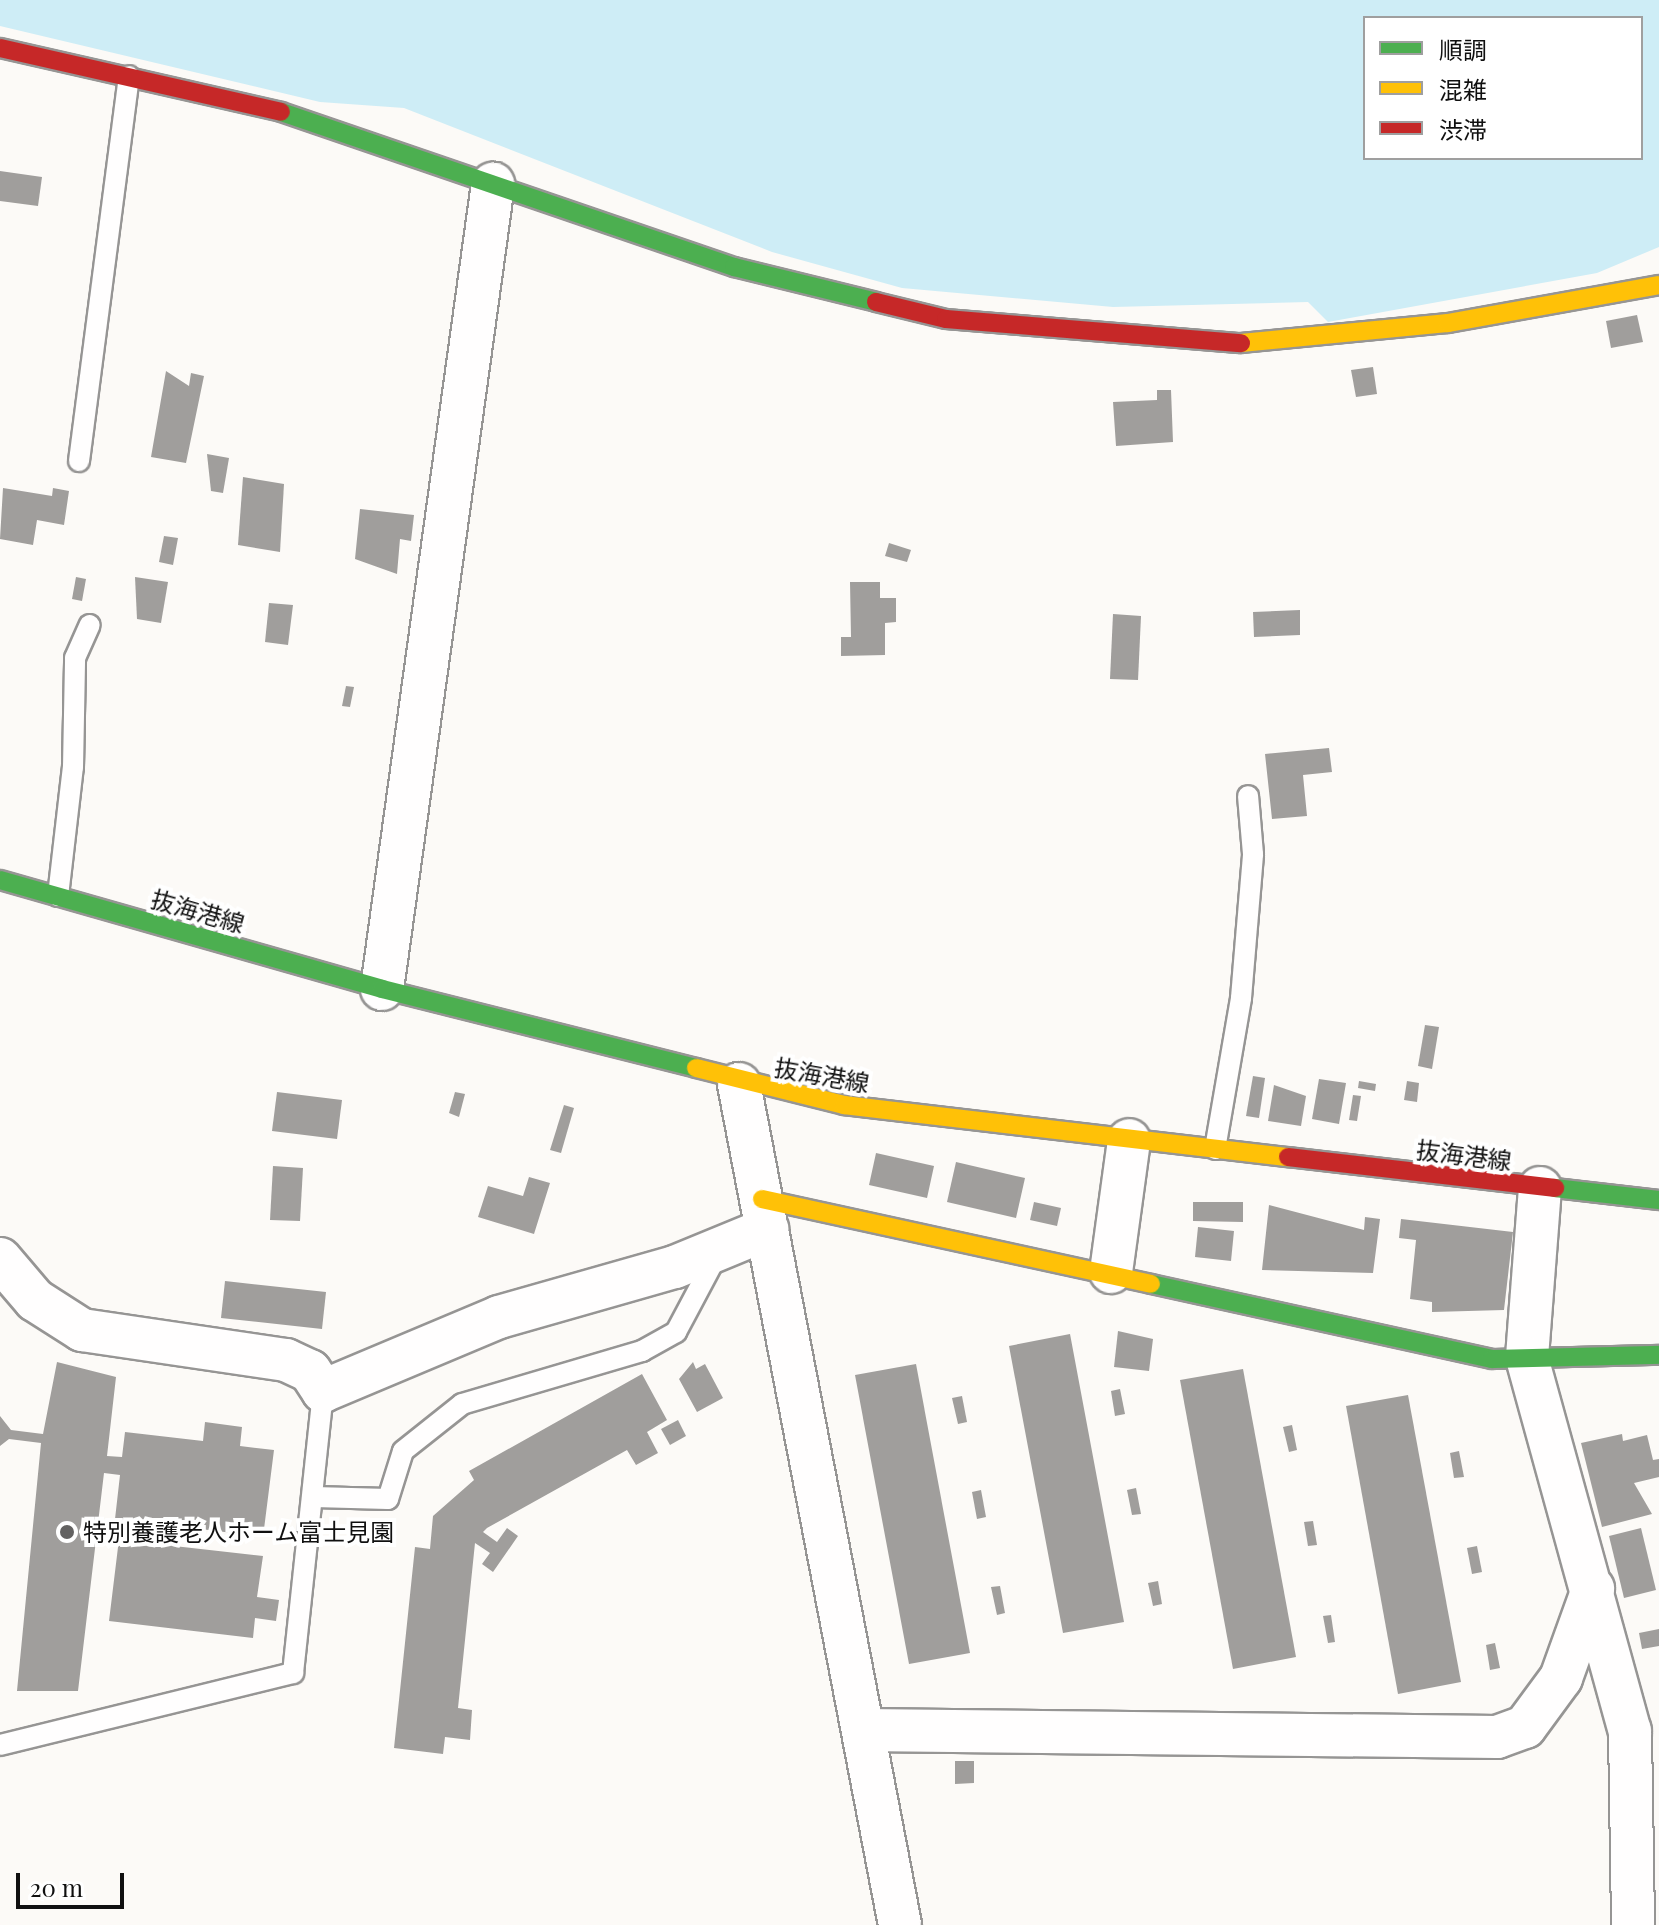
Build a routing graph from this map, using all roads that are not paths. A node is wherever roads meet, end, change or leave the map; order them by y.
1 (0, 48) edge
2 (129, 76) junction
3 (493, 184) junction
4 (1659, 285) edge
5 (79, 461) dead end
6 (90, 625) dead end
7 (1248, 796) dead end
8 (0, 880) edge
9 (58, 896) junction
10 (382, 989) junction
11 (739, 1084) junction
12 (1129, 1140) junction
13 (1215, 1149) junction
14 (1540, 1188) junction
15 (1659, 1200) edge
16 (765, 1214) junction
17 (721, 1248) junction
18 (0, 1259) edge
19 (1111, 1272) junction
20 (1659, 1355) edge
21 (1527, 1358) junction
22 (323, 1391) junction
23 (314, 1497) junction
24 (1593, 1589) junction
25 (864, 1730) junction
26 (0, 1745) edge
27 (900, 1925) edge
28 (1633, 1925) edge

1 - 2 street
2 - 3 street
2 - 5 lane
3 - 4 street
3 - 10 street
6 - 9 lane
7 - 13 lane
8 - 9 street, 抜海港線
9 - 10 street, 抜海港線
10 - 11 street, 抜海港線
11 - 12 street, 抜海港線
11 - 16 street
12 - 13 street, 抜海港線
12 - 19 street
13 - 14 street, 抜海港線
14 - 15 street, 抜海港線
14 - 21 street
16 - 17 street
16 - 19 street
16 - 25 street
17 - 22 street
17 - 23 lane
18 - 22 street
19 - 21 street
20 - 21 street
21 - 24 street
22 - 23 lane
23 - 26 lane
24 - 25 street
24 - 28 street
25 - 27 street

